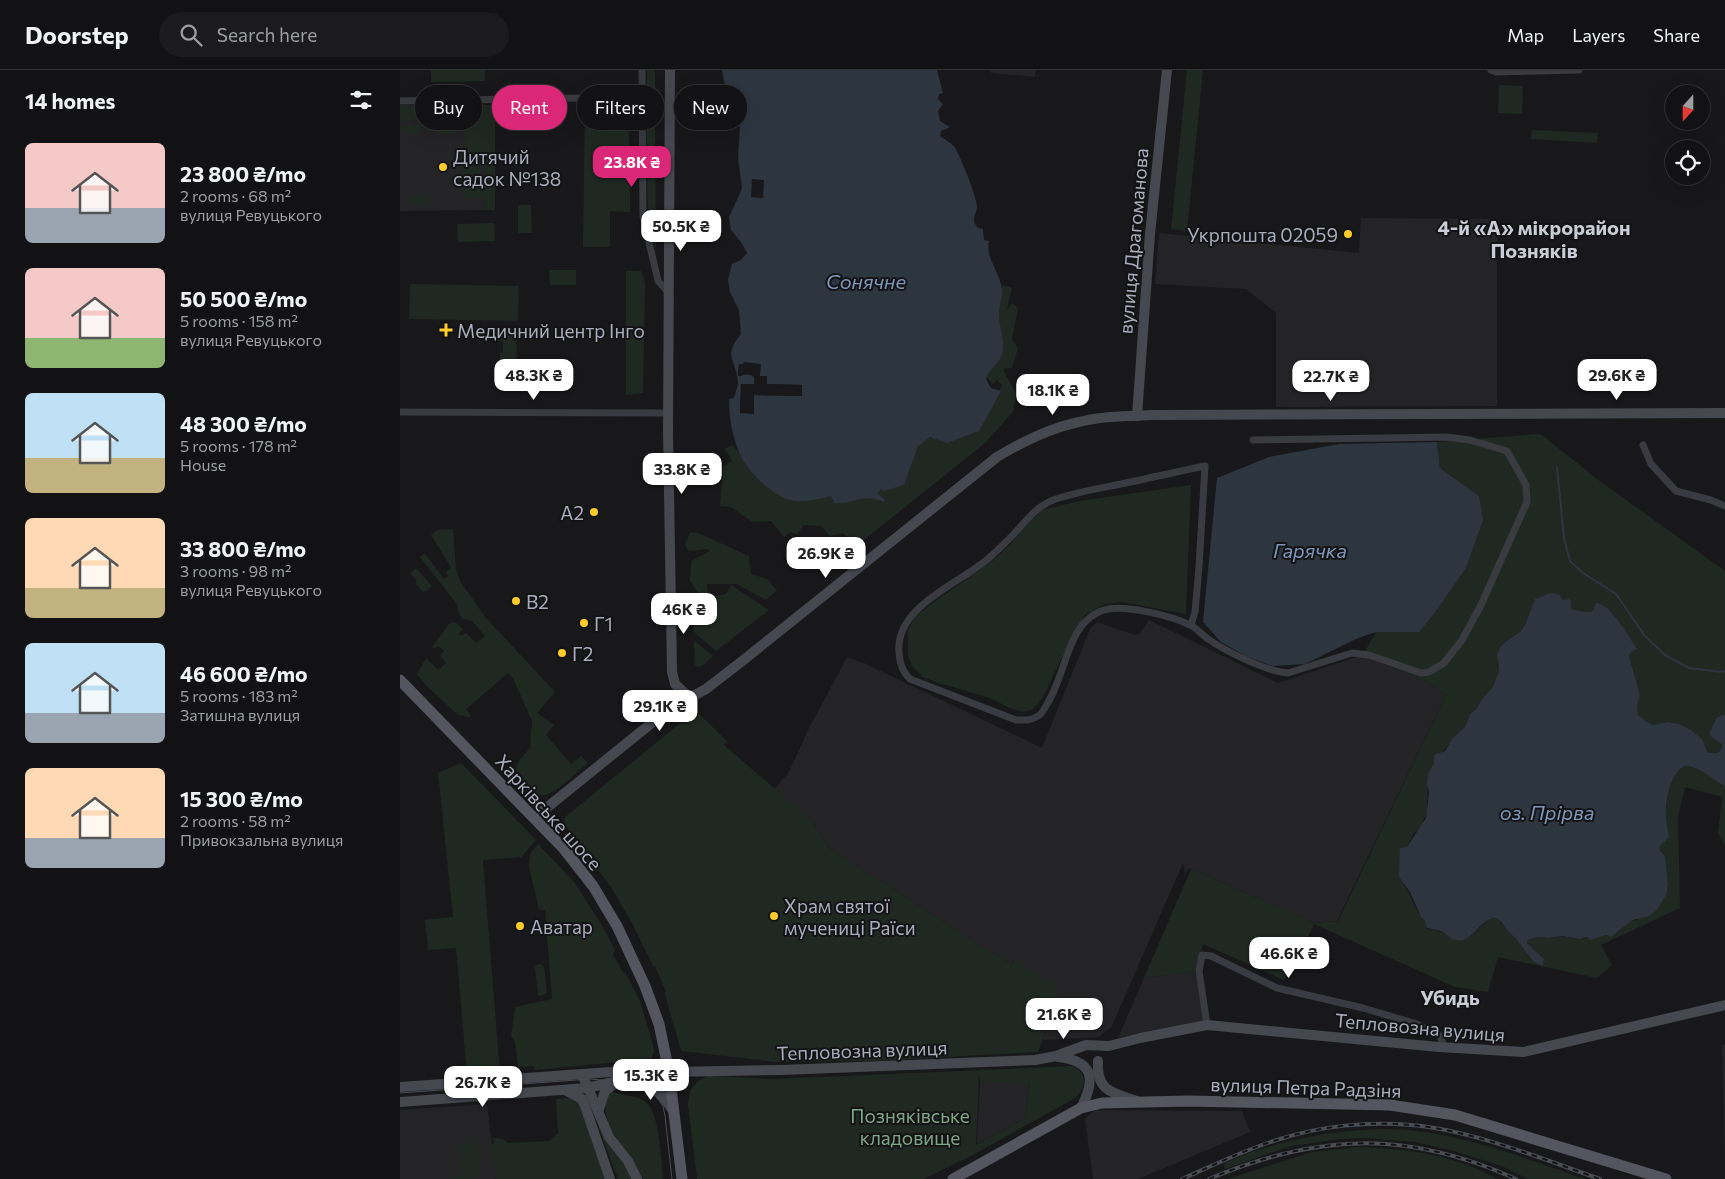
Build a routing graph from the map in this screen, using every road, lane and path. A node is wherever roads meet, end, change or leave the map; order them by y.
1 (642, 70) edge
2 (670, 70) edge
3 (1167, 70) edge
4 (1491, 70) edge
5 (1578, 70) edge
6 (643, 85) edge
7 (577, 98) edge
8 (400, 101) edge
9 (643, 130) edge
10 (668, 292) junction
11 (400, 412) edge
12 (668, 413) junction
13 (1725, 413) edge
14 (1137, 416) junction
15 (1253, 440) dead end
16 (1643, 444) dead end
17 (1725, 506) edge
18 (1191, 625) junction
19 (400, 680) edge
20 (690, 698) junction
21 (534, 818) junction
22 (1725, 1005) edge
23 (1207, 1025) junction
24 (1085, 1046) junction
25 (1109, 1046) junction
26 (1444, 1047) junction
27 (1056, 1056) junction
28 (1098, 1059) junction
29 (1083, 1065) junction
30 (669, 1072) junction
31 (582, 1074) junction
32 (635, 1079) junction
33 (618, 1080) junction
34 (400, 1087) edge
35 (588, 1088) junction
36 (564, 1090) junction
37 (400, 1102) edge
38 (1138, 1102) junction
39 (1081, 1108) junction
40 (598, 1112) junction
41 (675, 1115) junction
42 (610, 1179) edge
43 (637, 1179) edge
44 (682, 1179) edge
45 (689, 1179) edge
46 (954, 1179) edge
47 (1666, 1179) edge

1 - 6 street
2 - 10 street
3 - 14 street, вулиця Драгоманова
4 - 5 street
7 - 8 street
9 - 10 street
10 - 12 street
11 - 12 street
12 - 20 street
13 - 14 street
14 - 20 street
15 - 18 street
16 - 17 street
18 - 18 street
19 - 21 main road, Харківське шосе
20 - 21 street
21 - 30 main road, Харківське шосе
22 - 26 street, Тепловозна вулиця
23 - 25 street, Тепловозна вулиця
23 - 26 street, Тепловозна вулиця
23 - 26 street
24 - 25 street, Тепловозна вулиця
24 - 27 street, Тепловозна вулиця
24 - 28 street
24 - 29 street
25 - 28 street
27 - 29 street, Тепловозна вулиця
27 - 30 street, Тепловозна вулиця
28 - 29 street
28 - 38 street
29 - 39 street
30 - 31 street
30 - 32 street
30 - 41 main road, Харківське шосе
30 - 45 main road, Харківське шосе
31 - 34 street
31 - 35 street
32 - 33 street
32 - 41 street
33 - 35 street
33 - 40 street
35 - 36 street
35 - 40 street
36 - 37 street
36 - 42 street
38 - 39 main road, вулиця Петра Радзіня
38 - 47 main road, вулиця Петра Радзіня
39 - 46 main road, вулиця Петра Радзіня
40 - 43 street
41 - 44 main road, Харківське шосе

